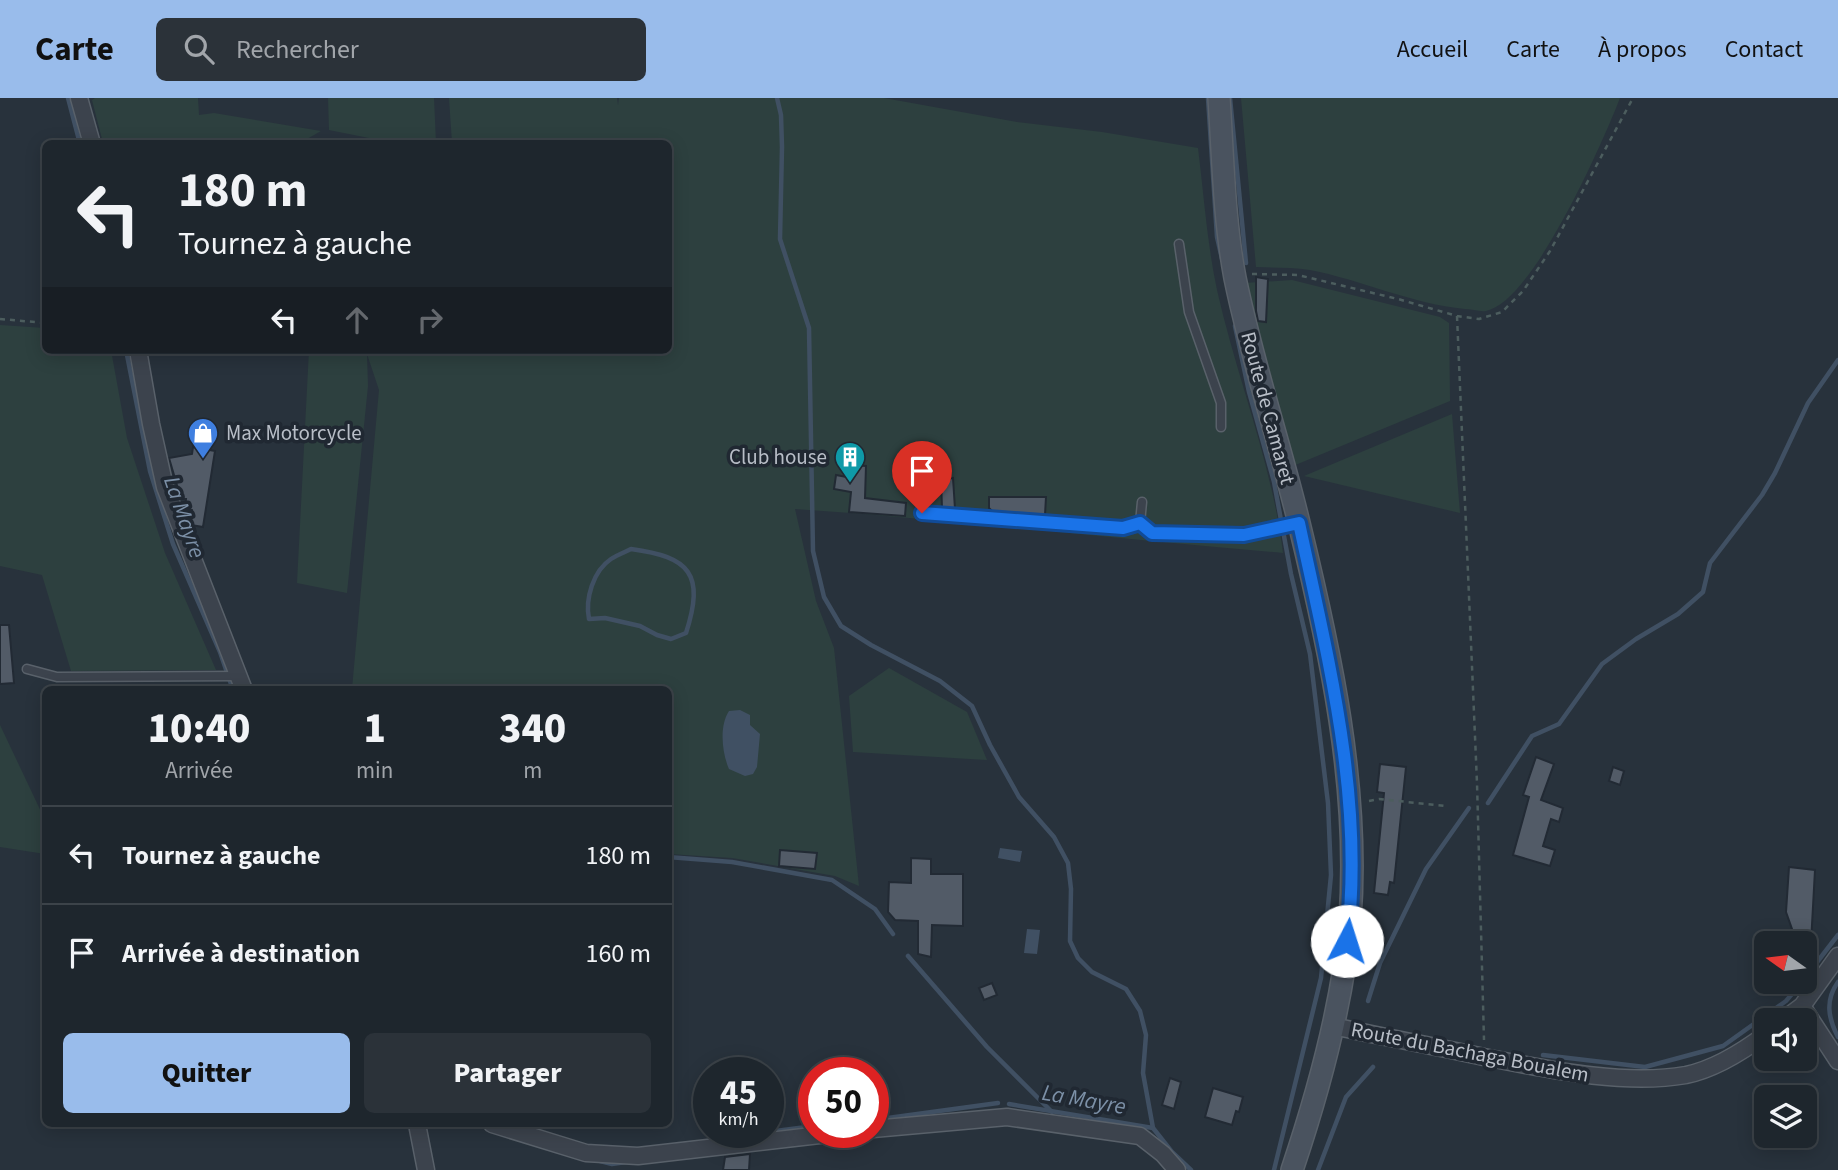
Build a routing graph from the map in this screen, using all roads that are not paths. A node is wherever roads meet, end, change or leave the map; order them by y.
1 (79, 98) edge
2 (1219, 98) edge
3 (91, 140) edge
4 (1179, 244) dead end
5 (139, 354) edge
6 (1221, 427) dead end
7 (1142, 502) dead end
8 (922, 513) dead end
9 (1140, 523) junction
10 (1299, 523) junction
11 (27, 669) dead end
12 (241, 683) edge
13 (1838, 956) edge
14 (1802, 1006) junction
15 (1799, 1008) edge
16 (1333, 1026) junction
17 (1754, 1042) edge
18 (1838, 1061) edge
19 (418, 1127) edge
20 (502, 1127) edge
21 (889, 1127) edge
22 (798, 1138) edge
23 (426, 1170) edge
24 (1177, 1170) edge
25 (1292, 1170) edge

1 - 3 street
2 - 10 main road, Route de Camaret
4 - 6 lane
5 - 12 street
7 - 9 lane
8 - 9 lane
9 - 10 lane
10 - 16 main road, Route de Camaret
11 - 12 lane
13 - 14 street
14 - 15 street
14 - 18 street
16 - 17 street, Route du Bachaga Boualem
16 - 25 main road, Route de Camaret
19 - 23 street
20 - 22 street
21 - 24 street

